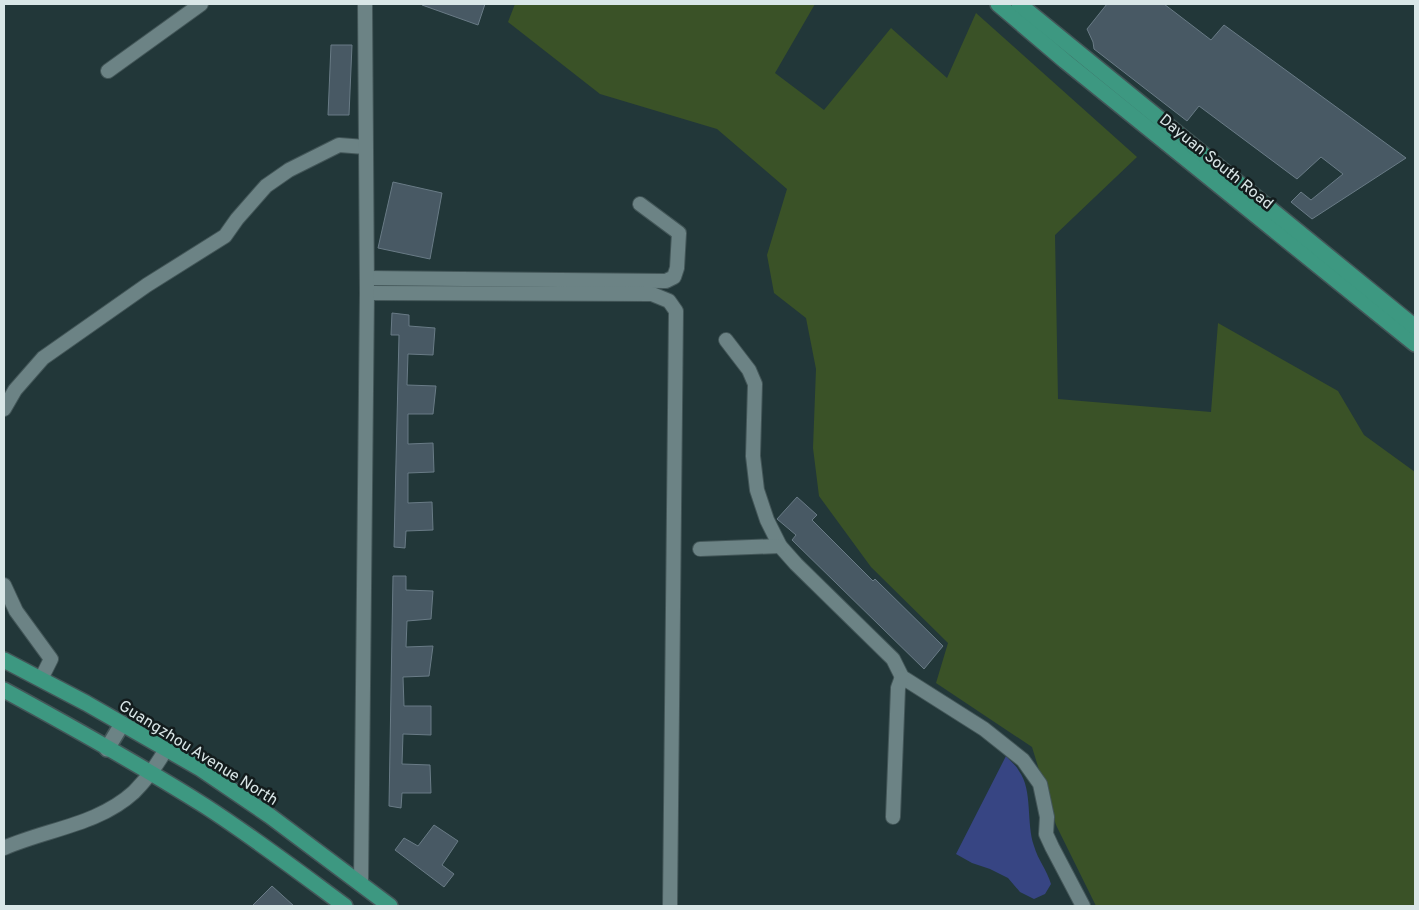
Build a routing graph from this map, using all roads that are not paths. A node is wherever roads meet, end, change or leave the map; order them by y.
1 (201, 4) edge
2 (365, 4) edge
3 (998, 4) edge
4 (1019, 4) edge
5 (108, 71) dead end
6 (365, 148) junction
7 (640, 204) dead end
8 (367, 278) junction
9 (367, 293) junction
10 (1415, 327) edge
11 (726, 340) dead end
12 (1415, 344) edge
13 (4, 410) edge
14 (780, 546) junction
15 (700, 549) dead end
16 (4, 585) edge
17 (4, 660) edge
18 (902, 677) junction
19 (41, 679) junction
20 (4, 690) edge
21 (122, 724) junction
22 (107, 748) junction
23 (166, 749) junction
24 (151, 773) junction
25 (893, 817) dead end
26 (4, 848) edge
27 (361, 884) junction
28 (345, 906) edge
29 (390, 906) edge
30 (670, 906) edge
31 (1083, 906) edge

1 - 5 street
2 - 6 street
3 - 12 main road, Dayuan South Road
4 - 10 main road, Dayuan South Road
6 - 8 street
6 - 13 street
7 - 8 street
8 - 9 street
9 - 27 street
9 - 30 street
11 - 14 street
14 - 15 street
14 - 18 street
16 - 19 street
17 - 19 main road, Guangzhou Avenue North
18 - 25 street
18 - 31 street
19 - 21 main road, Guangzhou Avenue North
20 - 22 main road
21 - 22 street
21 - 23 main road, Guangzhou Avenue North
22 - 24 main road
23 - 24 street
23 - 27 main road, Guangzhou Avenue North
24 - 26 street
24 - 28 main road
27 - 29 main road, Guangzhou Avenue North

